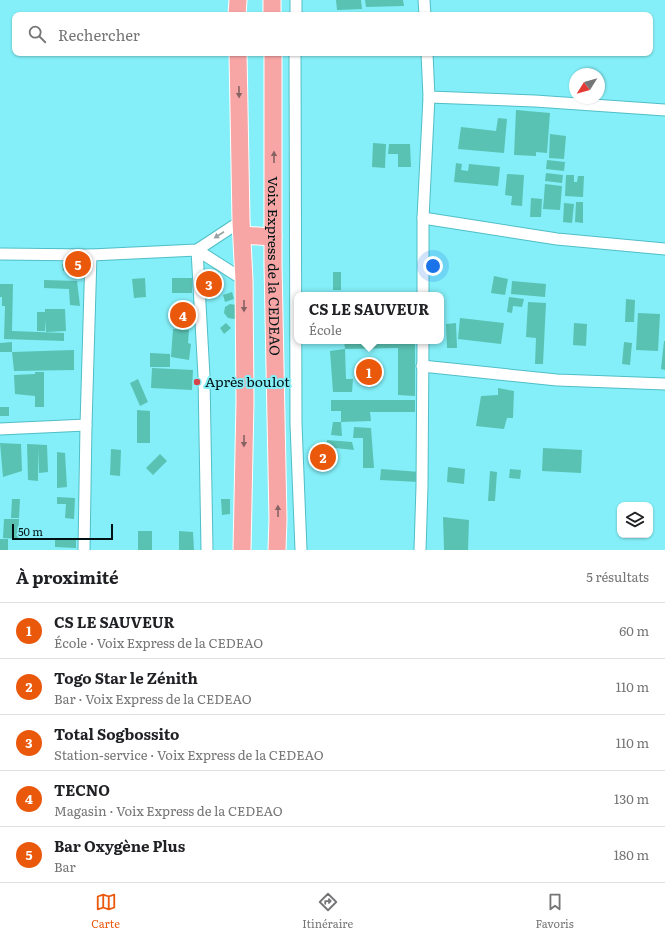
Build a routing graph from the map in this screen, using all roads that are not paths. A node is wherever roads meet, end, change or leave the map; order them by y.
1 (238, 0) edge
2 (272, 0) edge
3 (296, 0) edge
4 (424, 0) edge
5 (237, 12) edge
6 (272, 12) edge
7 (296, 12) edge
8 (425, 12) edge
9 (238, 56) edge
10 (273, 56) edge
11 (295, 56) edge
12 (427, 56) edge
13 (429, 97) junction
14 (665, 110) edge
15 (423, 218) junction
16 (242, 228) junction
17 (273, 237) junction
18 (665, 249) edge
19 (196, 250) junction
20 (0, 254) edge
21 (91, 255) junction
22 (244, 280) junction
23 (296, 292) edge
24 (423, 292) edge
25 (296, 344) edge
26 (423, 344) edge
27 (422, 366) junction
28 (665, 384) edge
29 (86, 425) junction
30 (0, 429) edge
31 (84, 550) edge
32 (207, 550) edge
33 (242, 550) edge
34 (277, 550) edge
35 (301, 550) edge
36 (420, 550) edge

1 - 5 main road
2 - 6 main road
3 - 7 street
4 - 8 street
9 -> 16 main road
17 -> 10 main road, Voix Express de la CEDEAO
11 - 23 street
12 - 13 street
13 - 14 street
13 - 15 street
15 - 18 street
15 - 24 street
16 - 17 main road
16 -> 19 street
16 - 22 main road
34 -> 17 main road, Voix Express de la CEDEAO
19 - 21 street
19 - 22 street
19 - 32 street
20 - 21 street
21 - 29 street
22 -> 33 main road
25 - 35 street
26 - 27 street
27 - 28 street
27 - 36 street
29 - 30 street
29 - 31 street

